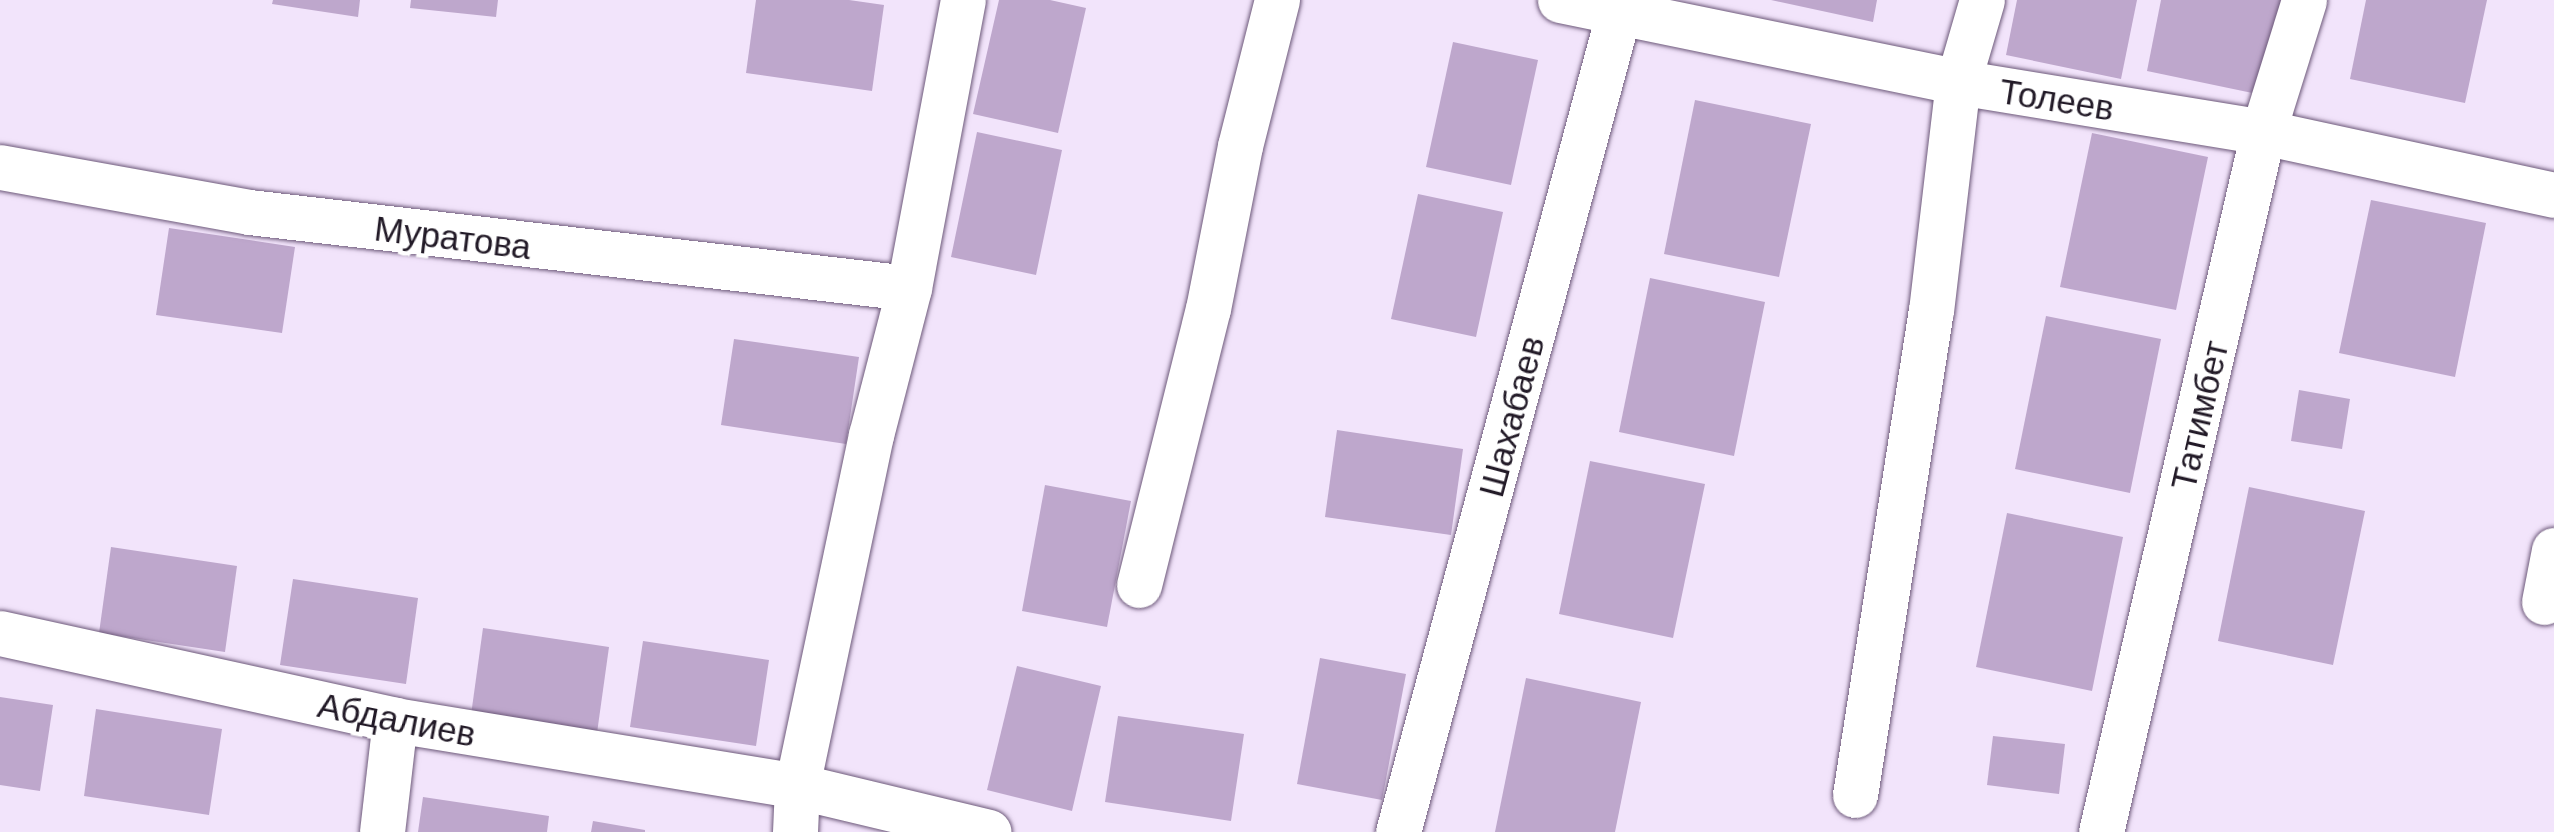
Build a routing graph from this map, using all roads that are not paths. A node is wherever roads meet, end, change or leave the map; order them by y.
1 (963, 0) edge
2 (1276, 0) edge
3 (1560, 0) edge
4 (1982, 0) edge
5 (2304, 0) edge
6 (1620, 7) edge
7 (1958, 82) junction
8 (2263, 132) junction
9 (0, 167) edge
10 (2554, 195) edge
11 (909, 288) junction
12 (2554, 550) edge
13 (1140, 585) dead end
14 (2544, 602) dead end
15 (0, 633) edge
16 (395, 720) junction
17 (797, 786) junction
18 (1855, 795) dead end
19 (382, 832) edge
20 (795, 832) edge
21 (990, 832) edge
22 (1398, 832) edge
23 (2101, 832) edge

1 - 11 street
2 - 13 street
3 - 6 street, Толеев
4 - 7 street
5 - 8 street, Татимбет
6 - 7 street, Толеев
6 - 22 street, Шахабаев
7 - 8 street, Толеев
7 - 18 street
8 - 10 street, Толеев
8 - 23 street, Татимбет
9 - 11 street, Муратова
11 - 17 street
12 - 14 street
15 - 16 street, Абдалиев
16 - 17 street, Абдалиев
16 - 19 street
17 - 20 street
17 - 21 street, Абдалиев

